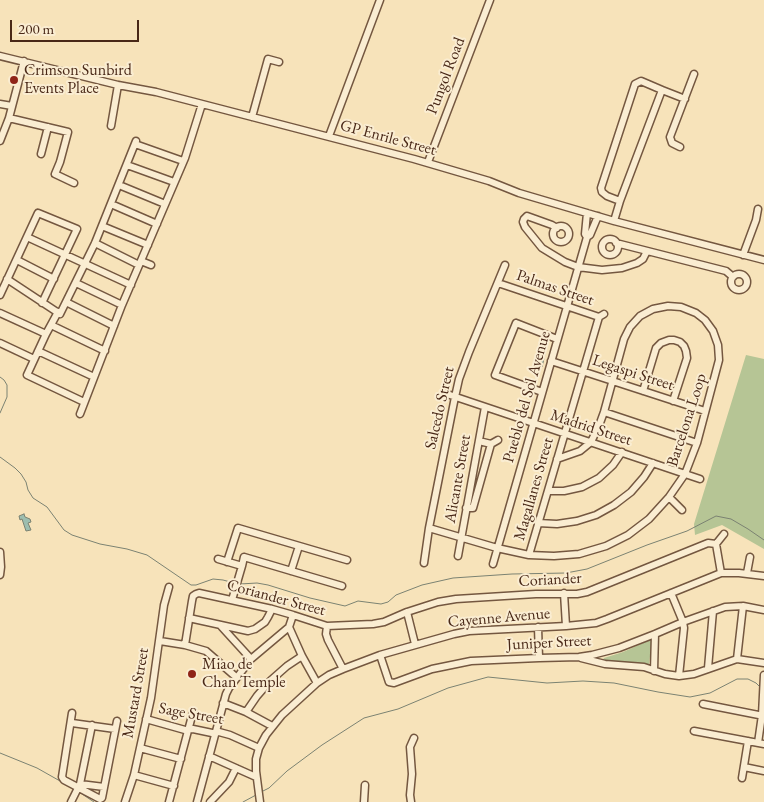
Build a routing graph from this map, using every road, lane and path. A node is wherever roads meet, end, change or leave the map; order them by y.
1 (380, 0) edge
2 (490, 0) edge
3 (0, 56) edge
4 (24, 62) junction
5 (279, 62) dead end
6 (694, 74) dead end
7 (118, 85) junction
8 (662, 90) junction
9 (684, 99) junction
10 (0, 104) edge
11 (202, 104) junction
12 (12, 106) junction
13 (252, 117) junction
14 (9, 118) junction
15 (111, 126) dead end
16 (48, 127) junction
17 (329, 136) junction
18 (0, 141) edge
19 (680, 147) dead end
20 (41, 154) dead end
21 (183, 161) junction
22 (428, 162) junction
23 (126, 165) junction
24 (174, 182) junction
25 (74, 183) dead end
26 (119, 185) junction
27 (620, 200) junction
28 (111, 204) junction
29 (165, 204) junction
30 (758, 209) dead end
31 (587, 213) junction
32 (598, 216) junction
33 (614, 221) junction
34 (157, 224) junction
35 (102, 226) junction
36 (558, 228) dead end
37 (27, 237) junction
38 (587, 237) junction
39 (95, 243) junction
40 (616, 243) dead end
41 (148, 245) junction
42 (646, 251) junction
43 (66, 254) junction
44 (742, 254) junction
45 (17, 260) junction
46 (764, 260) edge
47 (85, 263) junction
48 (140, 263) junction
49 (151, 265) dead end
50 (505, 265) dead end
51 (578, 267) junction
52 (733, 277) dead end
53 (7, 279) junction
54 (54, 279) junction
55 (76, 282) junction
56 (498, 283) junction
57 (131, 285) junction
58 (0, 294) edge
59 (66, 302) junction
60 (42, 303) junction
61 (122, 305) junction
62 (567, 306) junction
63 (58, 312) junction
64 (0, 313) edge
65 (601, 315) joint
66 (51, 325) junction
67 (114, 326) junction
68 (46, 334) junction
69 (557, 339) junction
70 (0, 343) edge
71 (38, 351) junction
72 (104, 351) junction
73 (34, 359) junction
74 (551, 361) junction
75 (582, 371) junction
76 (94, 377) junction
77 (613, 381) junction
78 (643, 391) junction
79 (542, 392) junction
80 (444, 393) dead end
81 (455, 397) junction
82 (673, 401) junction
83 (84, 402) junction
84 (485, 407) junction
85 (705, 411) junction
86 (604, 412) junction
87 (80, 414) dead end
88 (533, 423) junction
89 (565, 433) junction
90 (479, 440) junction
91 (498, 440) dead end
92 (591, 442) junction
93 (697, 443) junction
94 (491, 444) junction
95 (622, 452) junction
96 (557, 459) junction
97 (653, 463) junction
98 (685, 474) junction
99 (700, 479) dead end
100 (548, 491) junction
101 (669, 497) junction
102 (466, 508) junction
103 (682, 510) dead end
104 (538, 523) junction
105 (429, 528) junction
106 (724, 534) dead end
107 (461, 537) junction
108 (716, 544) junction
109 (299, 546) junction
110 (497, 548) junction
111 (0, 552) edge
112 (529, 555) junction
113 (458, 556) dead end
114 (750, 557) dead end
115 (218, 559) dead end
116 (347, 560) dead end
117 (227, 562) junction
118 (424, 564) dead end
119 (493, 564) dead end
120 (242, 566) junction
121 (291, 571) junction
122 (721, 573) junction
123 (747, 573) junction
124 (0, 575) edge
125 (764, 576) edge
126 (342, 586) dead end
127 (169, 587) dead end
128 (564, 593) junction
129 (671, 593) junction
130 (232, 600) junction
131 (743, 606) junction
132 (272, 609) junction
133 (764, 610) edge
134 (713, 611) junction
135 (407, 612) junction
136 (294, 615) junction
137 (189, 618) junction
138 (683, 622) junction
139 (219, 624) junction
140 (326, 626) junction
141 (566, 626) junction
142 (289, 627) junction
143 (538, 627) junction
144 (655, 634) junction
145 (160, 640) junction
146 (415, 644) junction
147 (185, 645) junction
148 (380, 655) junction
149 (302, 656) junction
150 (579, 657) junction
151 (539, 658) junction
152 (250, 659) junction
153 (737, 659) junction
154 (764, 663) edge
155 (708, 668) junction
156 (343, 669) junction
157 (654, 671) junction
158 (764, 675) edge
159 (679, 676) junction
160 (236, 677) junction
161 (317, 683) junction
162 (763, 687) edge
163 (223, 704) junction
164 (703, 704) dead end
165 (193, 712) dead end
166 (246, 712) junction
167 (72, 713) dead end
168 (763, 715) edge
169 (146, 719) junction
170 (117, 720) dead end
171 (72, 723) junction
172 (92, 725) junction
173 (272, 726) junction
174 (115, 729) junction
175 (189, 729) junction
176 (694, 731) dead end
177 (215, 732) junction
178 (414, 738) dead end
179 (748, 741) junction
180 (761, 744) edge
181 (140, 748) junction
182 (259, 748) junction
183 (208, 756) junction
184 (181, 759) junction
185 (744, 767) junction
186 (236, 768) junction
187 (764, 771) edge
188 (134, 775) junction
189 (742, 778) dead end
190 (257, 781) junction
191 (366, 785) dead end
192 (174, 786) junction
193 (104, 787) junction
194 (77, 788) junction
195 (71, 802) edge
196 (126, 802) edge
197 (169, 802) edge
198 (197, 802) edge
199 (210, 802) edge
200 (260, 802) edge
201 (364, 802) edge
202 (411, 802) edge

1 - 17 street
2 - 22 street, Pungol Road
3 - 4 street, GP Enrile Street
4 - 7 street, GP Enrile Street
4 - 12 street
5 - 13 street
6 - 9 street
7 - 11 street, GP Enrile Street
7 - 15 street
8 - 9 street
8 - 27 street
8 - 27 street
9 - 19 street
10 - 12 street
11 - 13 street, GP Enrile Street
11 - 21 street
12 - 14 street
13 - 17 street, GP Enrile Street
14 - 16 street
14 - 18 street
16 - 20 street
16 - 25 street
17 - 22 street, GP Enrile Street
21 - 23 street
21 - 24 street
22 - 31 street, GP Enrile Street
23 - 24 street
23 - 26 street
24 - 29 street
26 - 28 street
26 - 29 street
27 - 33 street
28 - 34 street
28 - 35 street
29 - 34 street
30 - 44 street
31 - 32 street, GP Enrile Street
31 - 38 street, Pueblo del Sol Avenue
32 - 33 street, GP Enrile Street
32 - 38 street, Pueblo del Sol Avenue
33 - 44 street, GP Enrile Street
34 - 41 street
35 - 39 street
35 - 41 street
36 - 51 street
37 - 43 street
37 - 43 street
37 - 45 street
38 - 51 street, Pueblo del Sol Avenue
39 - 47 street
39 - 48 street
40 - 42 street
41 - 48 street
42 - 51 street
42 - 52 street
43 - 47 street
43 - 54 street
44 - 46 street, GP Enrile Street
45 - 53 street
45 - 54 street
47 - 55 street
47 - 57 street
48 - 49 street
48 - 57 street
50 - 56 street, Salcedo Street
51 - 62 street, Pueblo del Sol Avenue
53 - 58 street
53 - 60 street
54 - 60 street
55 - 59 street
55 - 61 street
56 - 62 street, Palmas Street
56 - 81 street, Salcedo Street
57 - 61 street
59 - 63 street
59 - 67 street
60 - 63 street
61 - 67 street
62 - 65 street, Palmas Street
62 - 69 street, Pueblo del Sol Avenue
63 - 66 street
64 - 68 street
65 - 75 street, Magallanes Street
66 - 68 street
66 - 72 street
67 - 72 street
68 - 71 street
69 - 74 street, Pueblo del Sol Avenue
69 - 79 street
70 - 73 street
71 - 73 street
71 - 76 street
72 - 76 street
73 - 83 street
74 - 75 street, Legaspi Street
74 - 79 street, Pueblo del Sol Avenue
75 - 77 street, Legaspi Street
75 - 89 street, Magallanes Street
76 - 83 street
77 - 78 street, Legaspi Street
77 - 85 street, Barcelona Loop
77 - 86 street, Barcelona Loop
78 - 82 street, Legaspi Street
78 - 82 street
79 - 88 street, Pueblo del Sol Avenue
80 - 81 street, Madrid Street
81 - 84 street, Madrid Street
81 - 105 street, Salcedo Street
82 - 85 street, Legaspi Street
83 - 87 street
84 - 88 street, Madrid Street
84 - 90 street, Alicante Street
85 - 93 street, Barcelona Loop
86 - 92 street, Barcelona Loop
86 - 93 street
88 - 89 street, Madrid Street
88 - 110 street, Pueblo del Sol Avenue
89 - 92 street, Madrid Street
89 - 96 street, Magallanes Street
90 - 94 street
90 - 102 street, Alicante Street
91 - 94 street
92 - 95 street, Madrid Street
92 - 96 street
93 - 98 street, Barcelona Loop
94 - 102 street
95 - 97 street, Madrid Street
95 - 100 street
96 - 100 street, Magallanes Street
97 - 98 street, Madrid Street
97 - 104 street
98 - 99 street, Madrid Street
98 - 101 street, Barcelona Loop
100 - 104 street, Magallanes Street
101 - 103 street
101 - 112 street, Barcelona Loop
102 - 107 street, Alicante Street
104 - 112 street, Magallanes Street
105 - 107 street, Barcelona Loop
105 - 118 street, Salcedo Street
106 - 108 street
107 - 110 street, Barcelona Loop
107 - 113 street, Alicante Street
108 - 122 street
108 - 128 street, Coriander
109 - 116 street
109 - 117 street
109 - 121 street
110 - 112 street, Barcelona Loop
110 - 119 street, Pueblo del Sol Avenue
111 - 124 street
114 - 123 street
115 - 117 street
117 - 120 street
120 - 121 street
120 - 130 street
121 - 126 street
122 - 123 street, Cayenne Avenue
122 - 129 street, Cayenne Avenue
123 - 125 street, Cayenne Avenue
127 - 145 street, Mustard Street
128 - 135 street, Coriander
128 - 141 street
129 - 138 street
129 - 141 street, Cayenne Avenue
130 - 132 street, Coriander Street
130 - 137 street, Coriander Street
131 - 133 street, Juniper Street
131 - 134 street, Juniper Street
131 - 153 street
132 - 136 street, Coriander Street
132 - 139 street
134 - 138 street, Juniper Street
134 - 155 street
135 - 140 street, Coriander Street
135 - 146 street
136 - 140 street, Coriander Street
136 - 142 street
137 - 139 street
137 - 147 street
138 - 144 street, Juniper Street
138 - 159 street
139 - 152 street
140 - 156 street
141 - 143 street, Cayenne Avenue
142 - 149 street
142 - 152 street
143 - 146 street, Cayenne Avenue
143 - 151 street
144 - 150 street, Juniper Street
144 - 157 street
145 - 147 street
145 - 169 street, Mustard Street
146 - 148 street, Cayenne Avenue
147 - 160 street
148 - 151 street, Juniper Street
148 - 156 street, Cayenne Avenue
149 - 161 street
149 - 166 street
150 - 151 street, Juniper Street
150 - 157 street
152 - 160 street
153 - 154 street
153 - 155 street
155 - 159 street
156 - 161 street, Cayenne Avenue
157 - 159 street
158 - 162 street
160 - 163 street
161 - 173 street, Cayenne Avenue
162 - 168 street
163 - 166 street
163 - 177 street
164 - 168 street
165 - 175 street
166 - 173 street
167 - 171 street
168 - 180 street
169 - 175 street, Sage Street
169 - 181 street, Mustard Street
170 - 174 street
171 - 172 street
171 - 194 street
172 - 174 street
172 - 194 street
173 - 182 street, Cayenne Avenue
174 - 193 street
175 - 177 street, Sage Street
175 - 184 street
176 - 179 street
177 - 182 street, Sage Street
177 - 183 street
178 - 202 street
179 - 180 street
179 - 185 street
181 - 184 street
181 - 188 street, Mustard Street
182 - 190 street, Cayenne Avenue
183 - 186 street
183 - 198 street
184 - 192 street
185 - 187 street
185 - 189 street
186 - 190 street
186 - 199 street
188 - 192 street
188 - 196 street, Mustard Street
190 - 200 street, Cayenne Avenue
191 - 201 street
192 - 197 street
193 - 194 street
193 - 194 street
194 - 195 street

